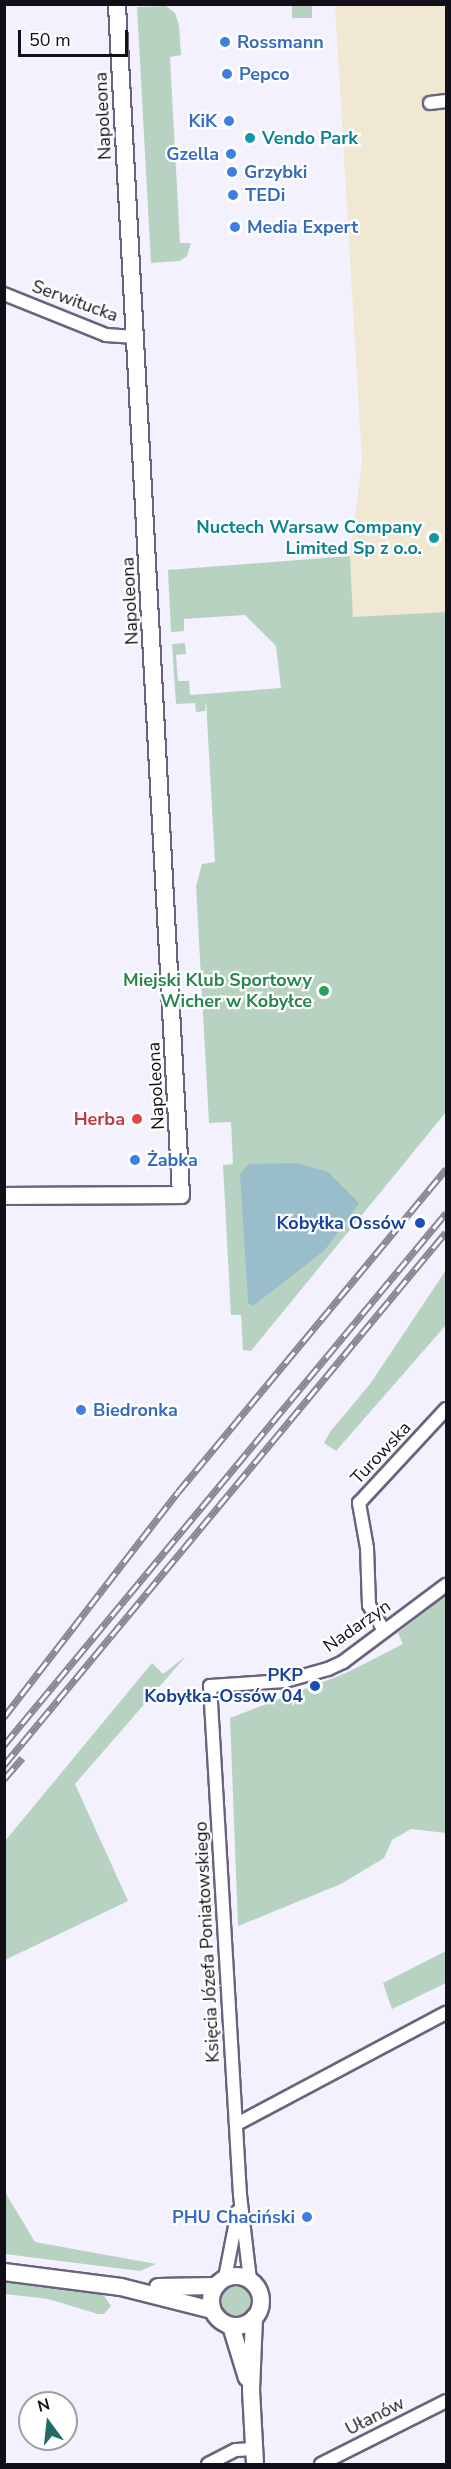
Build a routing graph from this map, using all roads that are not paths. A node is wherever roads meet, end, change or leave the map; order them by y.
1 (117, 4) edge
2 (447, 101) edge
3 (430, 103) dead end
4 (4, 294) edge
5 (135, 337) junction
6 (4, 1196) edge
7 (447, 1409) edge
8 (447, 1585) edge
9 (384, 1631) junction
10 (210, 1686) joint
11 (447, 2013) edge
12 (237, 2124) junction
13 (240, 2195) junction
14 (4, 2272) edge
15 (250, 2280) junction
16 (221, 2282) junction
17 (121, 2287) junction
18 (212, 2310) junction
19 (254, 2319) junction
20 (231, 2326) junction
21 (251, 2390) junction
22 (447, 2401) edge
23 (254, 2457) edge
24 (208, 2464) edge
25 (321, 2464) edge

1 - 5 street, Napoleona
2 - 3 street
4 - 5 street, Serwitucka
5 - 6 street, Napoleona
7 - 9 street, Turowska
8 - 9 street, Nadarzyn
9 - 10 street, Nadarzyn
10 - 12 street, Księcia Józefa Poniatowskiego
11 - 12 street
12 - 13 street, Księcia Józefa Poniatowskiego
13 - 15 street, Księcia Józefa Poniatowskiego
13 - 16 street, Księcia Józefa Poniatowskiego
14 - 17 street
15 - 16 street
15 - 19 street
16 - 17 street
16 - 18 street
17 - 18 street
18 - 20 street
19 - 20 street
19 - 21 street
20 - 21 street
21 - 23 street
22 - 25 street, Ułanów
23 - 24 street

